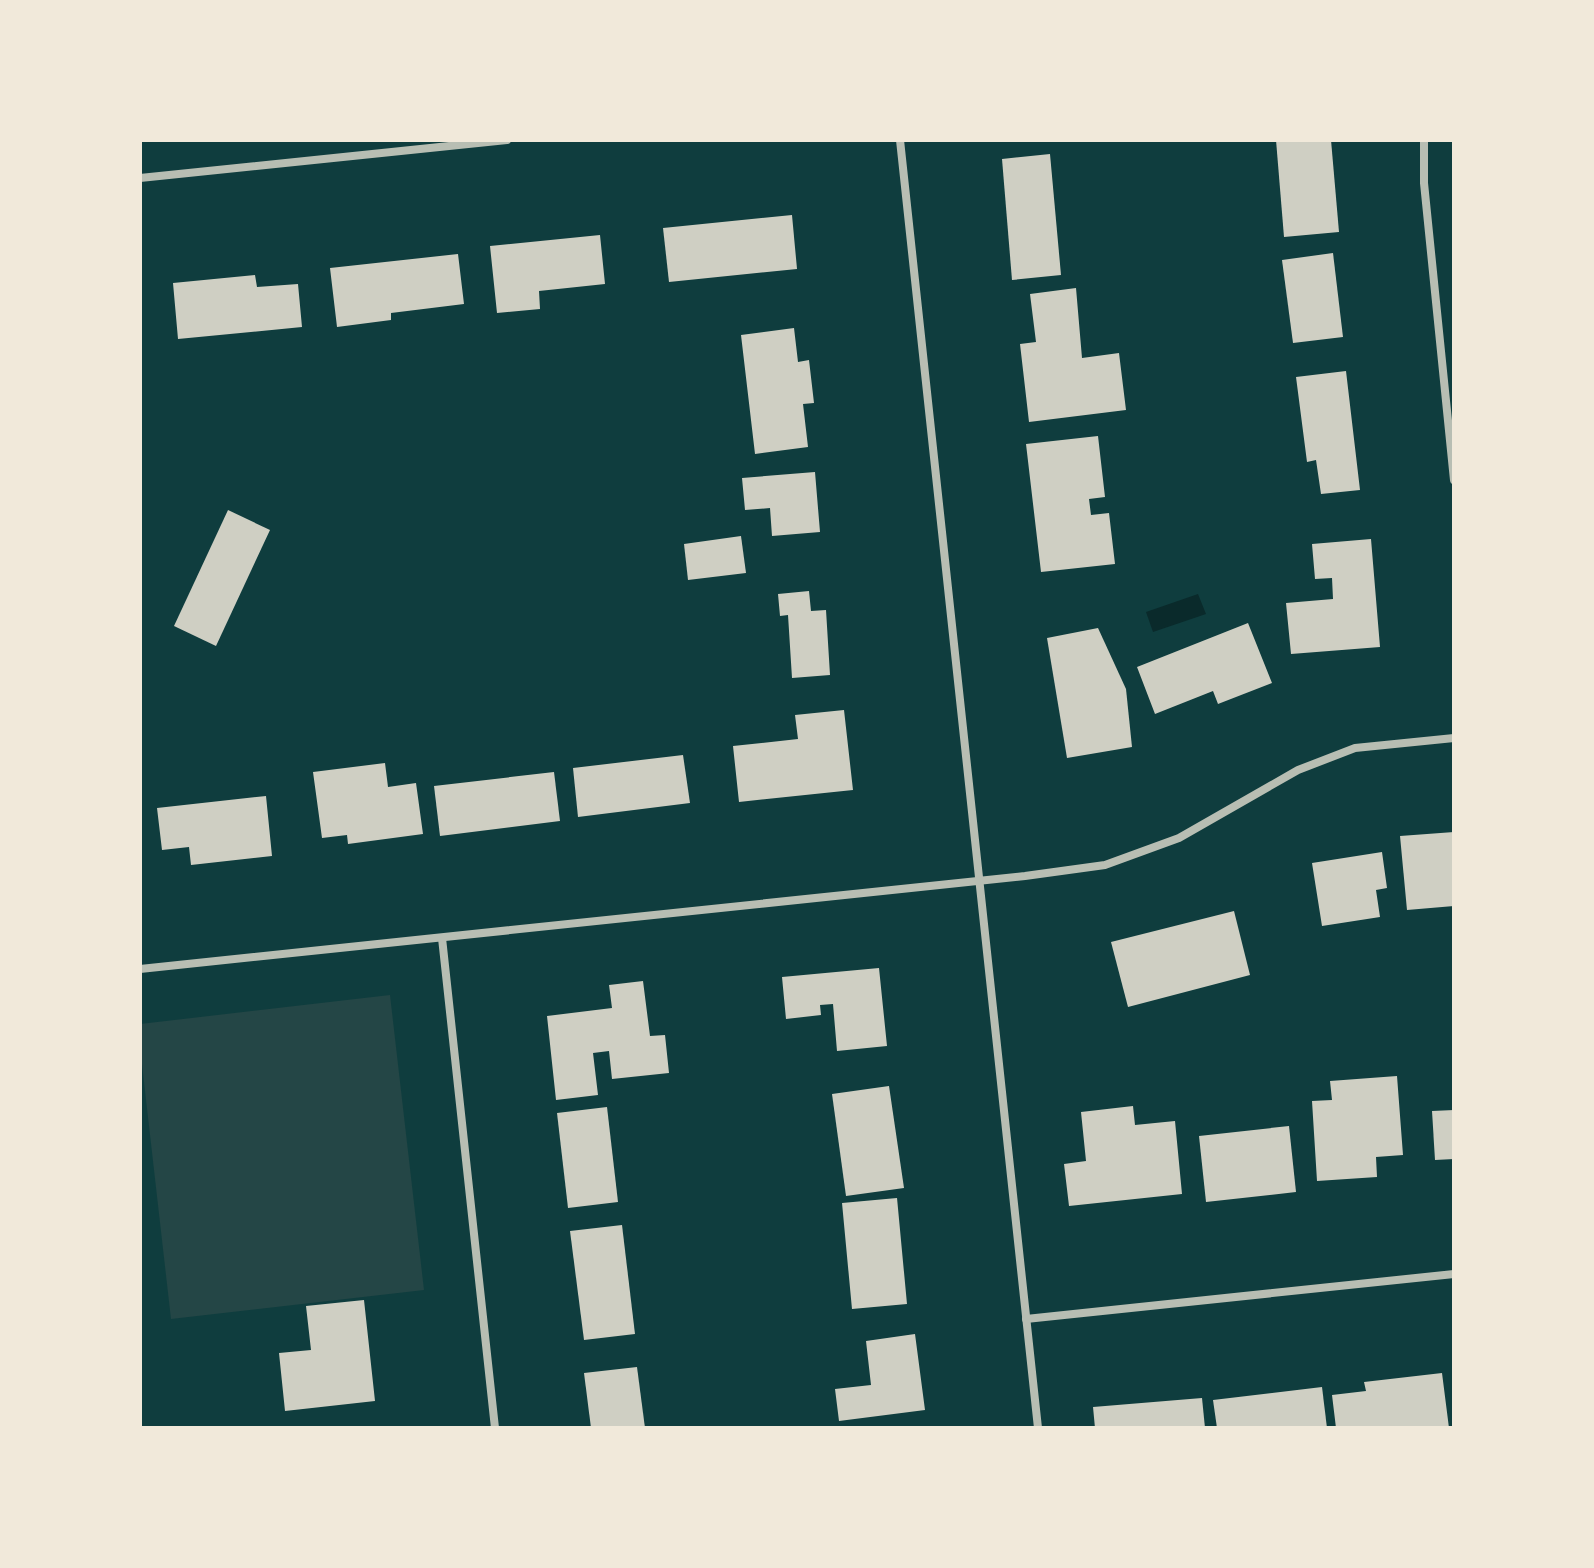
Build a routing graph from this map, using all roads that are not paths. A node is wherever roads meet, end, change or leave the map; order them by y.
1 (507, 140) edge
2 (900, 140) edge
3 (1424, 140) edge
4 (140, 178) edge
5 (1454, 480) edge
6 (1454, 738) edge
7 (980, 881) junction
8 (442, 938) junction
9 (140, 969) edge
10 (1454, 1274) edge
11 (1026, 1319) junction
12 (495, 1428) edge
13 (1038, 1428) edge

1 - 4 street
2 - 7 street
3 - 5 street
6 - 7 street
7 - 8 street
7 - 11 street
8 - 9 street
8 - 12 street
10 - 11 street
11 - 13 street

